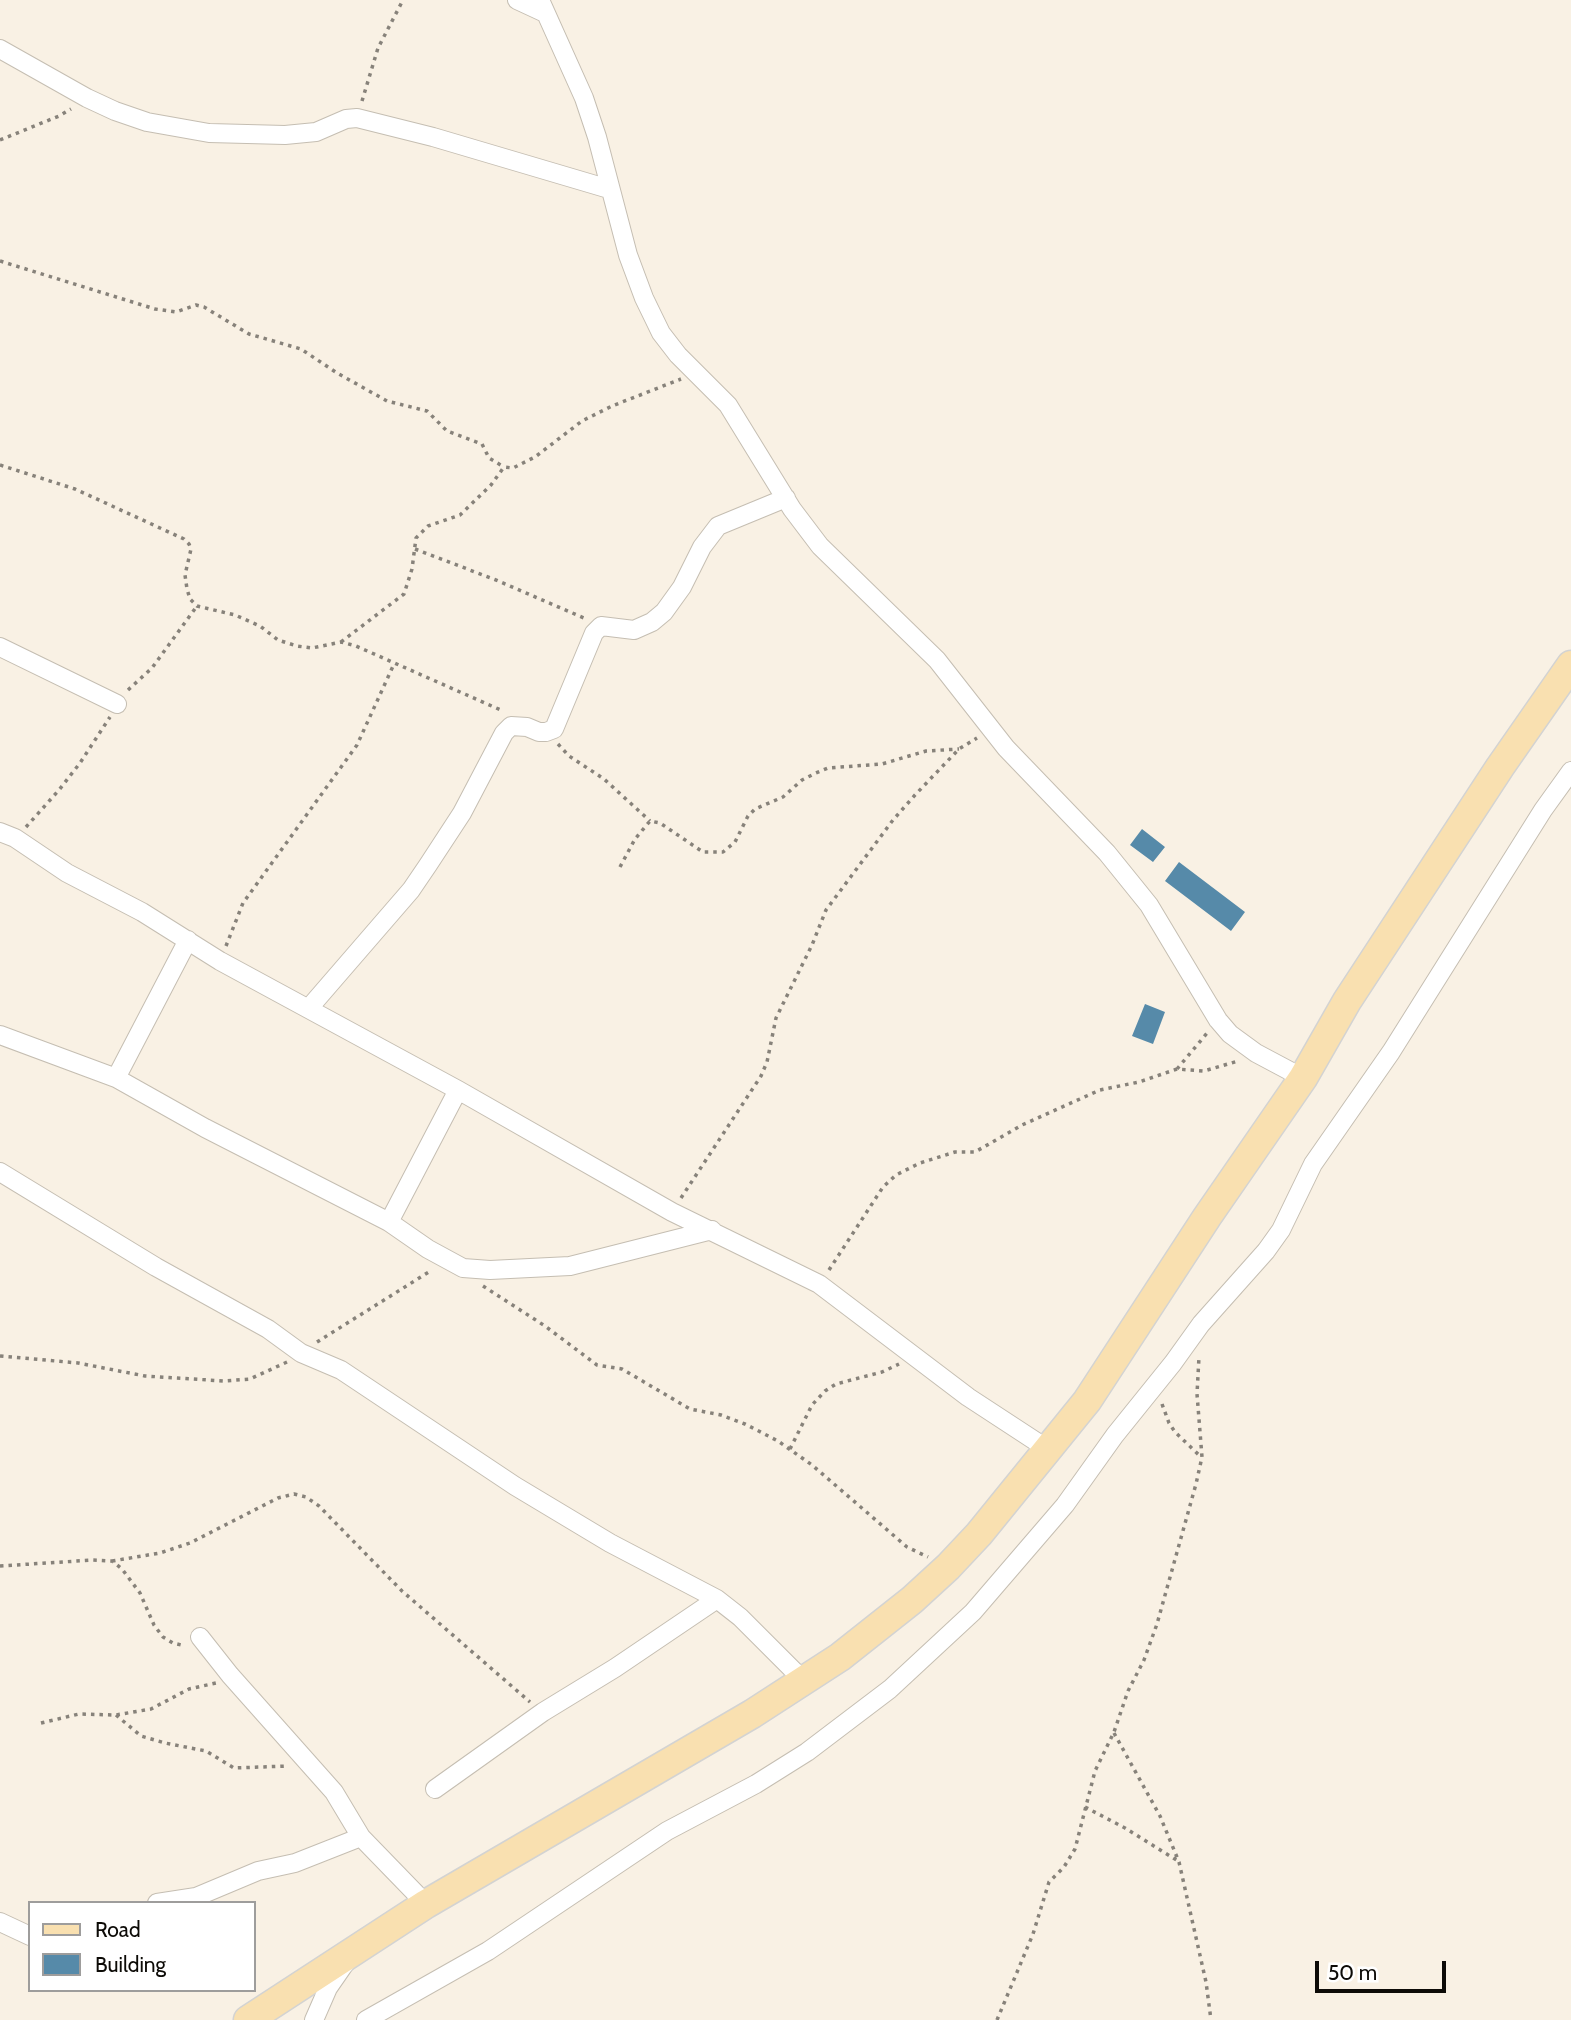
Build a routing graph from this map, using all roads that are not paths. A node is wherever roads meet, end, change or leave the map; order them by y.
1 (516, 0) edge
2 (542, 6) edge
3 (0, 49) edge
4 (609, 190) junction
5 (786, 498) junction
6 (0, 647) edge
7 (1571, 665) edge
8 (117, 704) road end
9 (1571, 771) edge
10 (7, 835) edge
11 (188, 940) junction
12 (309, 1008) junction
13 (0, 1035) edge
14 (116, 1078) junction
15 (1303, 1078) junction
16 (458, 1090) junction
17 (0, 1172) edge
18 (389, 1222) junction
19 (712, 1230) junction
20 (1049, 1450) junction
21 (717, 1599) junction
22 (200, 1637) dead end
23 (803, 1679) junction
24 (435, 1789) dead end
25 (361, 1837) junction
26 (170, 1901) edge
27 (426, 1904) junction
28 (0, 1922) edge
29 (28, 1935) edge
30 (355, 1948) junction
31 (248, 2020) edge
32 (314, 2020) edge
33 (366, 2020) edge

1 - 2 street
2 - 4 street
3 - 4 street
4 - 5 street
5 - 12 street
5 - 15 street
6 - 8 street
7 - 15 main road
9 - 33 street
10 - 11 street
11 - 12 street
11 - 14 street
12 - 16 street
13 - 14 street
14 - 18 street
15 - 20 main road
16 - 18 street
16 - 19 street
17 - 21 street
18 - 19 street
19 - 20 street
20 - 23 main road
21 - 23 street
21 - 24 street
22 - 25 street
23 - 27 main road
25 - 26 street
25 - 27 street
27 - 30 main road
28 - 29 street
30 - 31 main road
30 - 32 street

